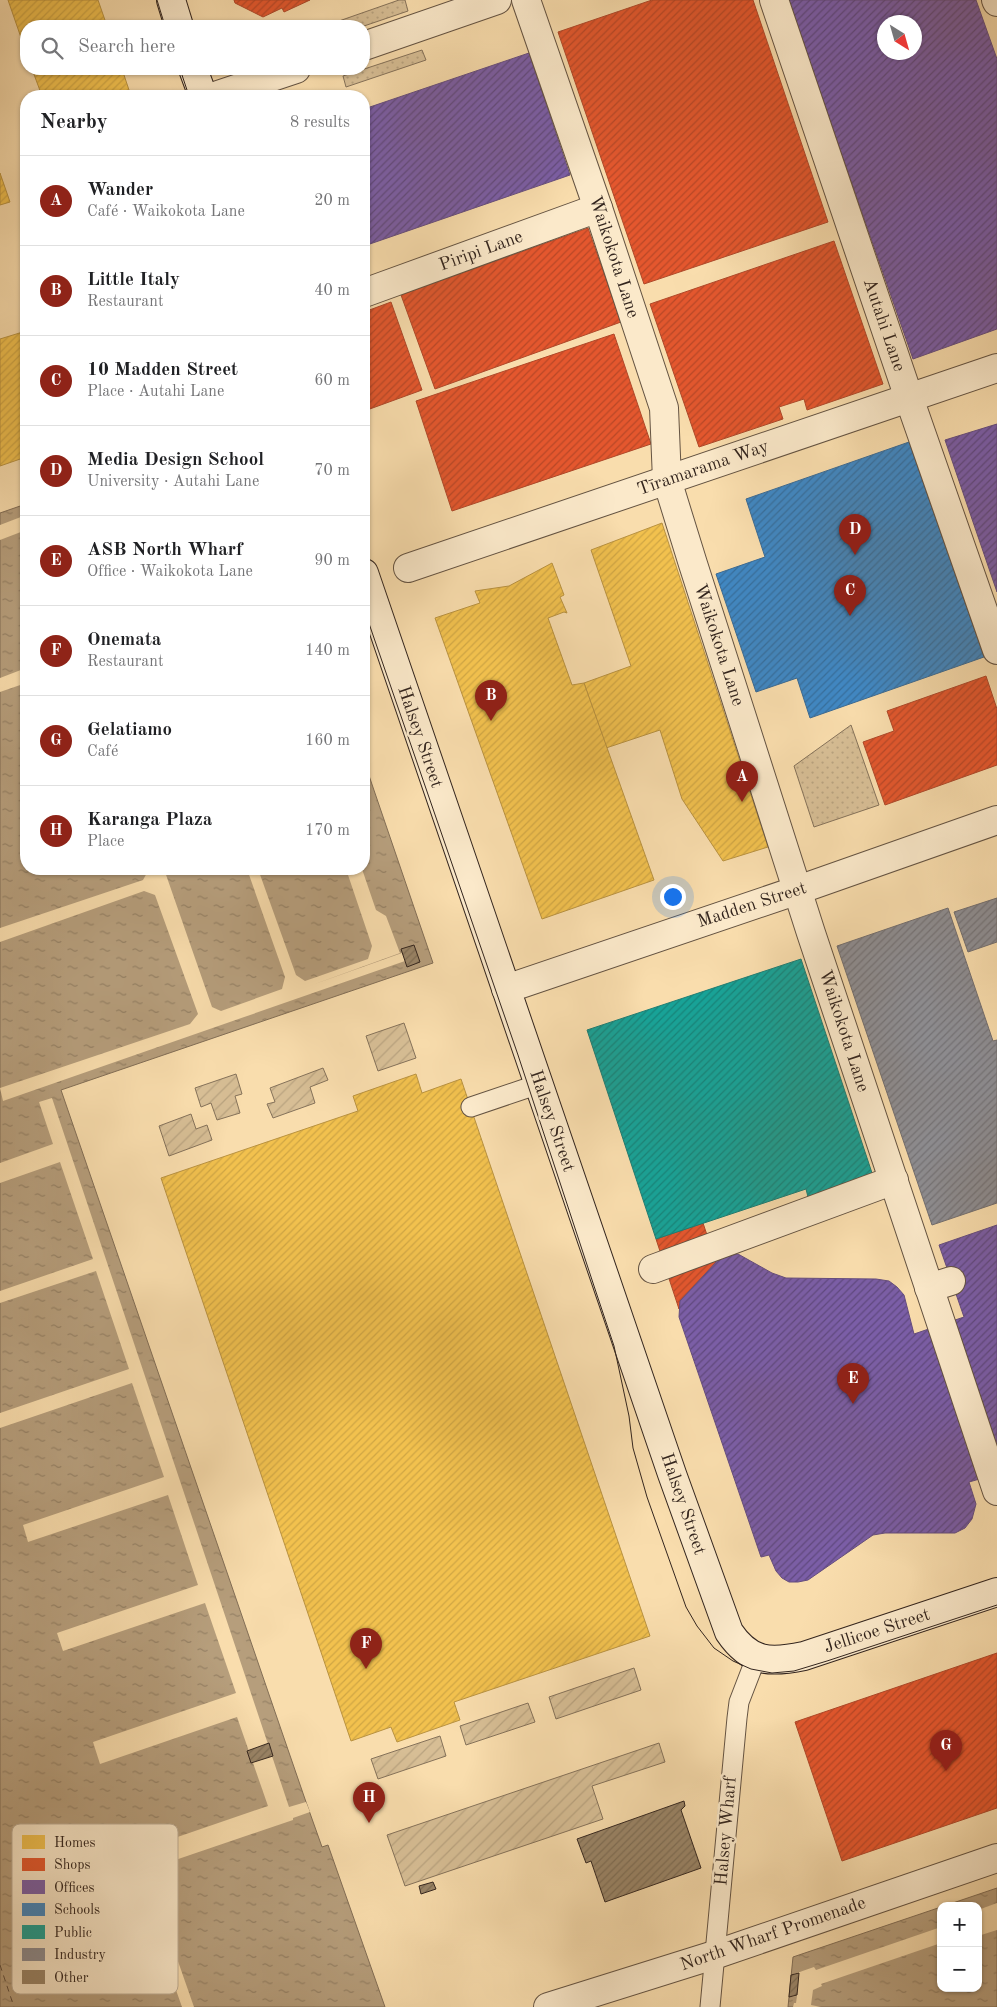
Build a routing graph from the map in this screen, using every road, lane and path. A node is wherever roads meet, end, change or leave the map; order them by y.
1 (171, 0) edge
2 (497, 0) edge
3 (526, 0) edge
4 (774, 0) edge
5 (177, 20) edge
6 (370, 44) edge
7 (195, 75) edge
8 (278, 75) edge
9 (200, 90) edge
10 (233, 90) edge
11 (598, 208) junction
12 (370, 291) edge
13 (997, 368) edge
14 (909, 398) junction
15 (667, 480) junction
16 (408, 568) dead end
17 (370, 591) edge
18 (997, 650) edge
19 (997, 820) edge
20 (798, 890) junction
21 (506, 989) junction
22 (539, 1084) junction
23 (471, 1107) dead end
24 (894, 1180) junction
25 (653, 1269) dead end
26 (997, 1491) edge
27 (997, 1592) edge
28 (756, 1658) junction
29 (997, 1858) edge
30 (714, 1954) junction
31 (548, 2007) edge
32 (710, 2007) edge

1 - 5 street
2 - 6 street
3 - 11 street, Waikokota Lane
4 - 14 street, Autahi Lane
7 - 9 street
8 - 10 street
11 - 12 street, Piripi Lane
11 - 15 street, Waikokota Lane
13 - 14 street, Tīramarama Way
14 - 15 street, Tīramarama Way
14 - 18 street, Autahi Lane
15 - 16 street, Tīramarama Way
15 - 20 street, Waikokota Lane
17 - 21 street, Halsey Street
19 - 20 street, Madden Street
20 - 21 street, Madden Street
20 - 24 street, Waikokota Lane
21 - 22 street, Halsey Street
22 - 23 lane
22 - 28 street, Halsey Street
24 - 25 street
24 - 26 street, Waikokota Lane
27 - 28 street, Jellicoe Street
28 - 30 lane, Halsey Wharf
29 - 30 street, North Wharf Promenade
30 - 31 street, North Wharf Promenade
30 - 32 lane, Halsey Wharf

